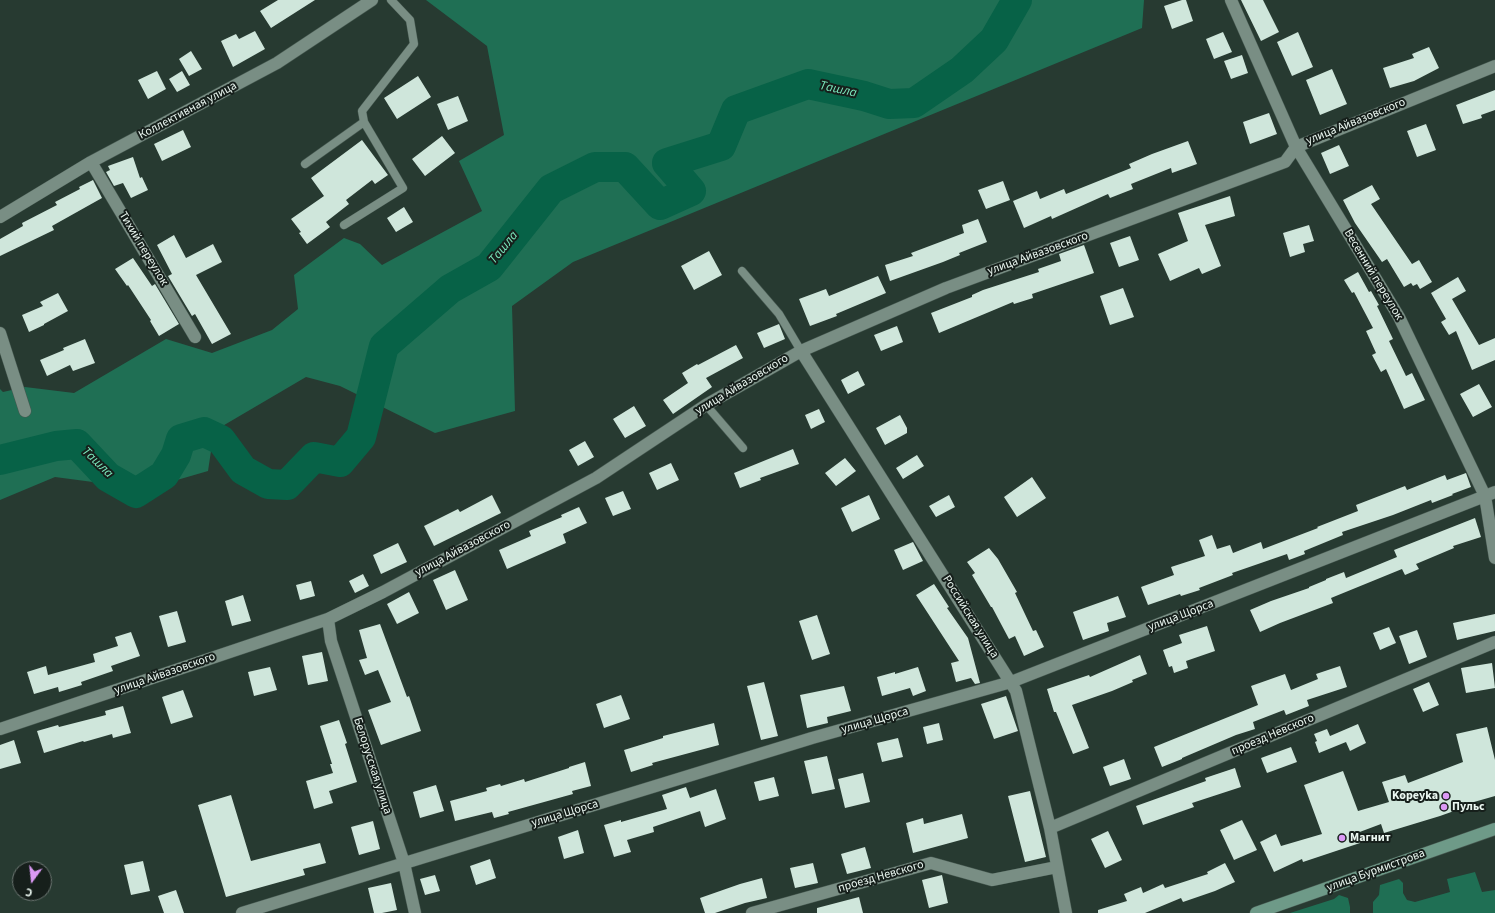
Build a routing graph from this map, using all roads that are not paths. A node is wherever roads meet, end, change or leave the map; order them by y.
1 (372, 0) edge
2 (391, 0) edge
3 (1230, 0) edge
4 (1495, 66) edge
5 (364, 122) junction
6 (1296, 147) junction
7 (91, 162) junction
8 (305, 164) dead end
9 (0, 217) edge
10 (344, 224) dead end
11 (742, 271) dead end
12 (0, 333) edge
13 (195, 337) dead end
14 (800, 351) junction
15 (706, 405) junction
16 (25, 410) dead end
17 (743, 448) dead end
18 (1490, 494) edge
19 (1495, 558) edge
20 (328, 619) junction
21 (1495, 642) edge
22 (1011, 682) junction
23 (0, 729) edge
24 (1050, 828) junction
25 (1495, 829) edge
26 (404, 863) junction
27 (1057, 868) junction
28 (242, 913) edge
29 (415, 913) edge
30 (752, 913) edge
31 (1066, 913) edge
32 (1256, 913) edge

1 - 7 street, Коллективная улица
2 - 5 lane
3 - 6 street, Весенний переулок
4 - 6 street, улица Айвазовского
5 - 8 lane
5 - 10 lane
6 - 14 street, улица Айвазовского
6 - 18 street, Весенний переулок
7 - 9 street, Коллективная улица
7 - 13 street, Тихий переулок
11 - 14 lane
12 - 16 street
14 - 15 street, улица Айвазовского
14 - 22 street, Российская улица
15 - 17 lane
15 - 20 street, улица Айвазовского
18 - 19 street, Весенний переулок
18 - 22 street, улица Щорса
20 - 23 street, улица Айвазовского
20 - 26 street, Белорусская улица
21 - 24 street, проезд Невского
22 - 24 street, Российская улица
22 - 26 street, улица Щорса
24 - 27 street, Российская улица
25 - 32 street, улица Бурмистрова
26 - 28 street, улица Щорса
26 - 29 street, Белорусская улица
27 - 30 street, проезд Невского
27 - 31 street, Российская улица

